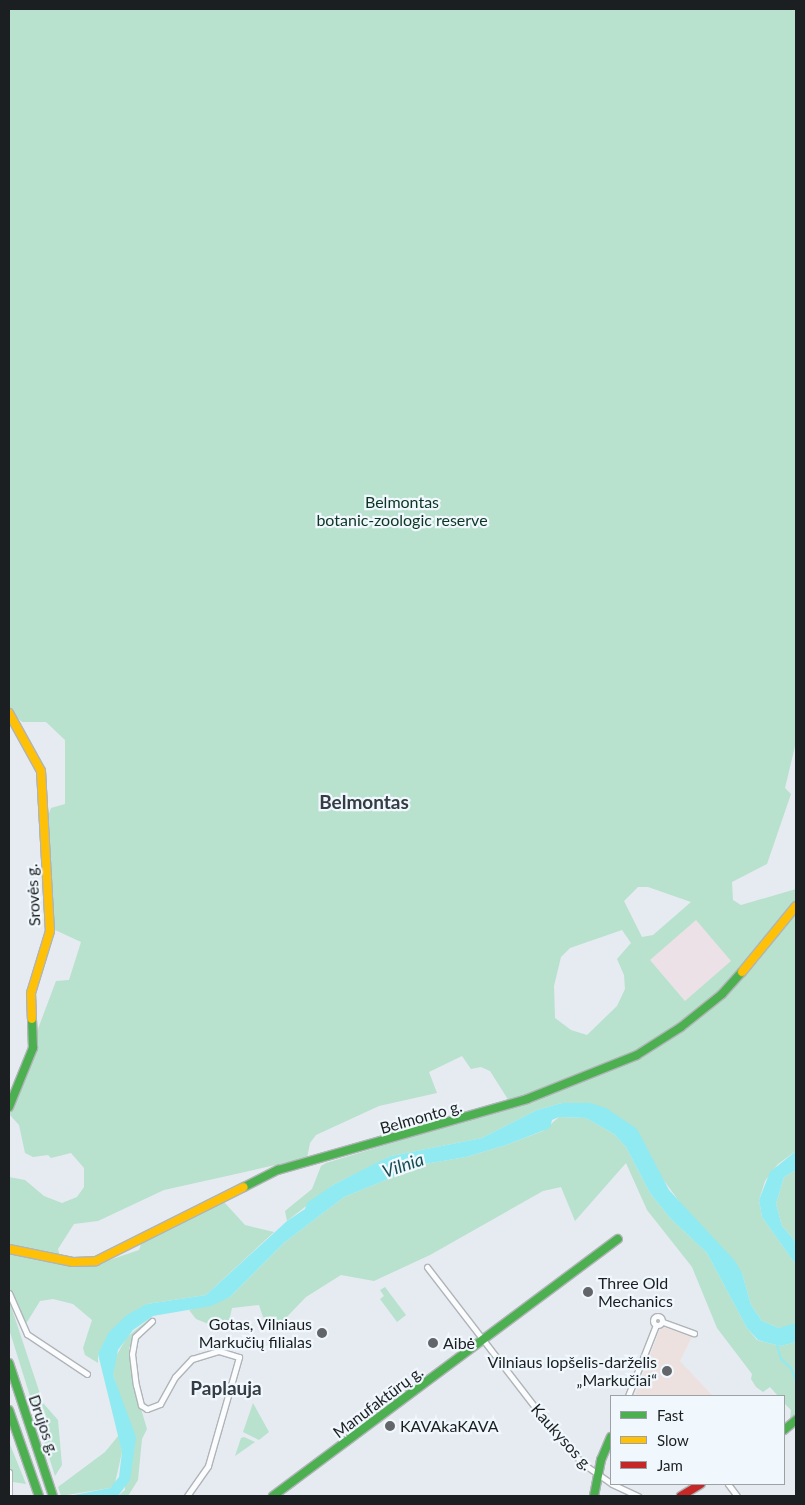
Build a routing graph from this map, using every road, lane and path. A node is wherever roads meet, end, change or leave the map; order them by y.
1 (9, 713) edge
2 (796, 906) edge
3 (9, 1107) edge
4 (618, 1239) dead end
5 (9, 1250) edge
6 (426, 1267) dead end
7 (9, 1293) edge
8 (152, 1321) dead end
9 (694, 1333) dead end
10 (484, 1340) junction
11 (9, 1363) edge
12 (87, 1374) dead end
13 (628, 1395) edge
14 (9, 1410) edge
15 (796, 1420) edge
16 (9, 1428) edge
17 (785, 1429) edge
18 (610, 1440) edge
19 (24, 1453) junction
20 (9, 1472) edge
21 (598, 1477) junction
22 (610, 1482) edge
23 (616, 1485) edge
24 (699, 1485) edge
25 (729, 1485) edge
26 (9, 1494) edge
27 (39, 1496) edge
28 (53, 1496) edge
29 (186, 1496) edge
30 (273, 1496) edge
31 (594, 1496) edge
32 (638, 1496) edge
33 (681, 1496) edge
34 (737, 1496) edge

1 - 3 street, Srovės g.
2 - 5 street, Belmonto g.
4 - 10 street, Manufaktūrų g.
6 - 10 street, Kaukysos g.
7 - 12 street
8 - 29 street
9 - 13 street
10 - 21 street, Kaukysos g.
10 - 30 street, Manufaktūrų g.
11 - 28 street, Drujos g.
14 - 19 street
15 - 17 street
16 - 19 street
18 - 21 street
19 - 27 street, Drujos g.
20 - 26 street
21 - 22 street, Kaukysos g.
21 - 31 street
23 - 32 street, Kaukysos g.
24 - 33 street
25 - 34 street

